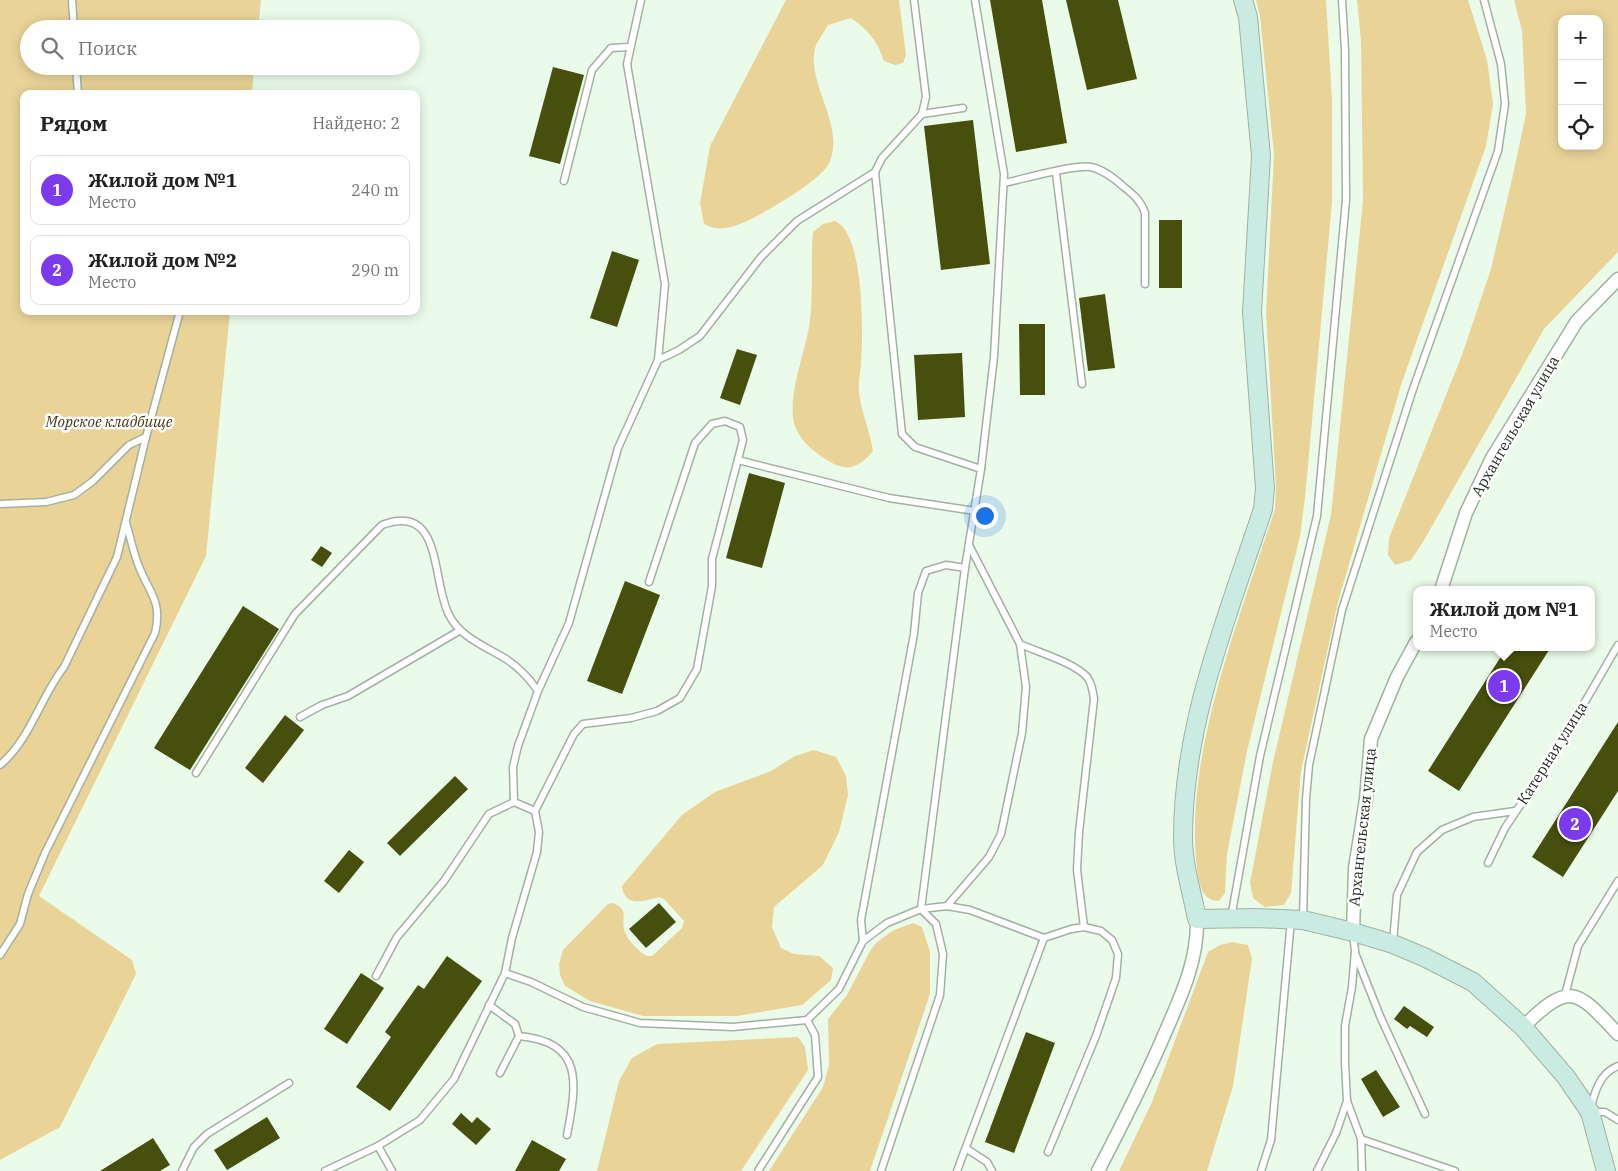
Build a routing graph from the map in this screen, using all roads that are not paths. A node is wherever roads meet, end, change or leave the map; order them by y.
1 (72, 0) edge
2 (640, 0) edge
3 (914, 0) edge
4 (975, 0) edge
5 (1243, 0) edge
6 (1342, 0) edge
7 (1484, 0) edge
8 (73, 20) edge
9 (629, 47) junction
10 (77, 75) edge
11 (78, 90) edge
12 (963, 108) dead end
13 (922, 114) junction
14 (875, 172) junction
15 (1056, 172) junction
16 (564, 181) dead end
17 (1004, 183) junction
18 (1618, 279) edge
19 (1145, 284) dead end
20 (179, 315) edge
21 (658, 360) junction
22 (1082, 384) dead end
23 (146, 437) junction
24 (738, 460) junction
25 (981, 469) junction
26 (0, 504) edge
27 (975, 511) junction
28 (126, 522) junction
29 (969, 545) junction
30 (965, 568) junction
31 (650, 582) dead end
32 (1442, 586) edge
33 (459, 630) junction
34 (1020, 644) junction
35 (1618, 645) edge
36 (1413, 648) edge
37 (538, 691) junction
38 (300, 717) dead end
39 (0, 765) edge
40 (196, 772) dead end
41 (514, 802) junction
42 (1515, 811) junction
43 (535, 812) junction
44 (1488, 863) dead end
45 (1618, 881) edge
46 (947, 906) junction
47 (921, 909) junction
48 (1197, 919) junction
49 (1231, 919) junction
50 (1297, 920) junction
51 (1084, 927) junction
52 (1353, 932) junction
53 (1044, 938) junction
54 (863, 941) junction
55 (1392, 944) junction
56 (1355, 951) junction
57 (0, 954) edge
58 (505, 973) junction
59 (376, 976) dead end
60 (1565, 995) junction
61 (489, 1005) junction
62 (807, 1020) junction
63 (1523, 1027) junction
64 (1618, 1034) edge
65 (518, 1036) junction
66 (1618, 1066) edge
67 (500, 1073) dead end
68 (289, 1083) dead end
69 (1347, 1101) junction
70 (1590, 1112) junction
71 (1425, 1114) dead end
72 (1618, 1120) edge
73 (567, 1135) dead end
74 (1361, 1139) junction
75 (378, 1146) junction
76 (967, 1149) junction
77 (1048, 1152) dead end
78 (182, 1171) edge
79 (325, 1171) edge
80 (392, 1171) edge
81 (758, 1171) edge
82 (881, 1171) edge
83 (957, 1171) edge
84 (992, 1171) edge
85 (1098, 1171) edge
86 (1261, 1171) edge
87 (1317, 1171) edge
88 (1362, 1171) edge
89 (1455, 1171) edge
90 (1606, 1171) edge

1 - 8 lane
2 - 9 lane
3 - 13 lane
4 - 17 lane
5 - 48 main road
6 - 49 lane
7 - 50 lane
9 - 16 lane
9 - 21 lane
10 - 11 lane
12 - 13 lane
13 - 14 lane
14 - 21 lane
14 - 25 lane
15 - 17 lane
15 - 19 lane
15 - 22 lane
17 - 25 lane
18 - 32 street, Архангельская улица
20 - 23 lane
21 - 37 lane
23 - 26 lane
23 - 28 lane
24 - 27 lane
24 - 31 lane
24 - 43 lane
25 - 27 lane
27 - 29 lane
28 - 39 lane
28 - 57 lane
29 - 30 lane
29 - 34 lane
30 - 47 lane
30 - 54 lane
33 - 37 lane
33 - 38 lane
33 - 40 lane
34 - 46 lane
34 - 51 lane
35 - 42 lane, Катерная улица
36 - 52 street, Архангельская улица
37 - 41 lane
41 - 43 lane
41 - 59 lane
42 - 44 lane
42 - 55 lane, Катерная улица
43 - 58 lane
45 - 60 lane
46 - 47 lane
46 - 53 lane
47 - 54 lane
47 - 82 lane
48 - 49 main road
48 - 85 street
49 - 50 main road
50 - 52 main road
50 - 86 lane
51 - 53 lane
51 - 77 lane
52 - 55 main road
52 - 56 lane
53 - 76 lane
54 - 62 lane
55 - 63 main road
56 - 69 lane
56 - 71 lane
58 - 61 lane
58 - 62 lane
60 - 63 street
60 - 64 street
61 - 65 lane
61 - 75 lane
62 - 81 lane
63 - 70 main road
65 - 67 lane
65 - 73 lane
66 - 70 lane
68 - 78 lane
69 - 74 lane
69 - 87 lane
70 - 72 lane
70 - 90 main road
74 - 88 lane
74 - 89 lane
75 - 79 lane
75 - 80 lane
76 - 83 lane
76 - 84 lane

